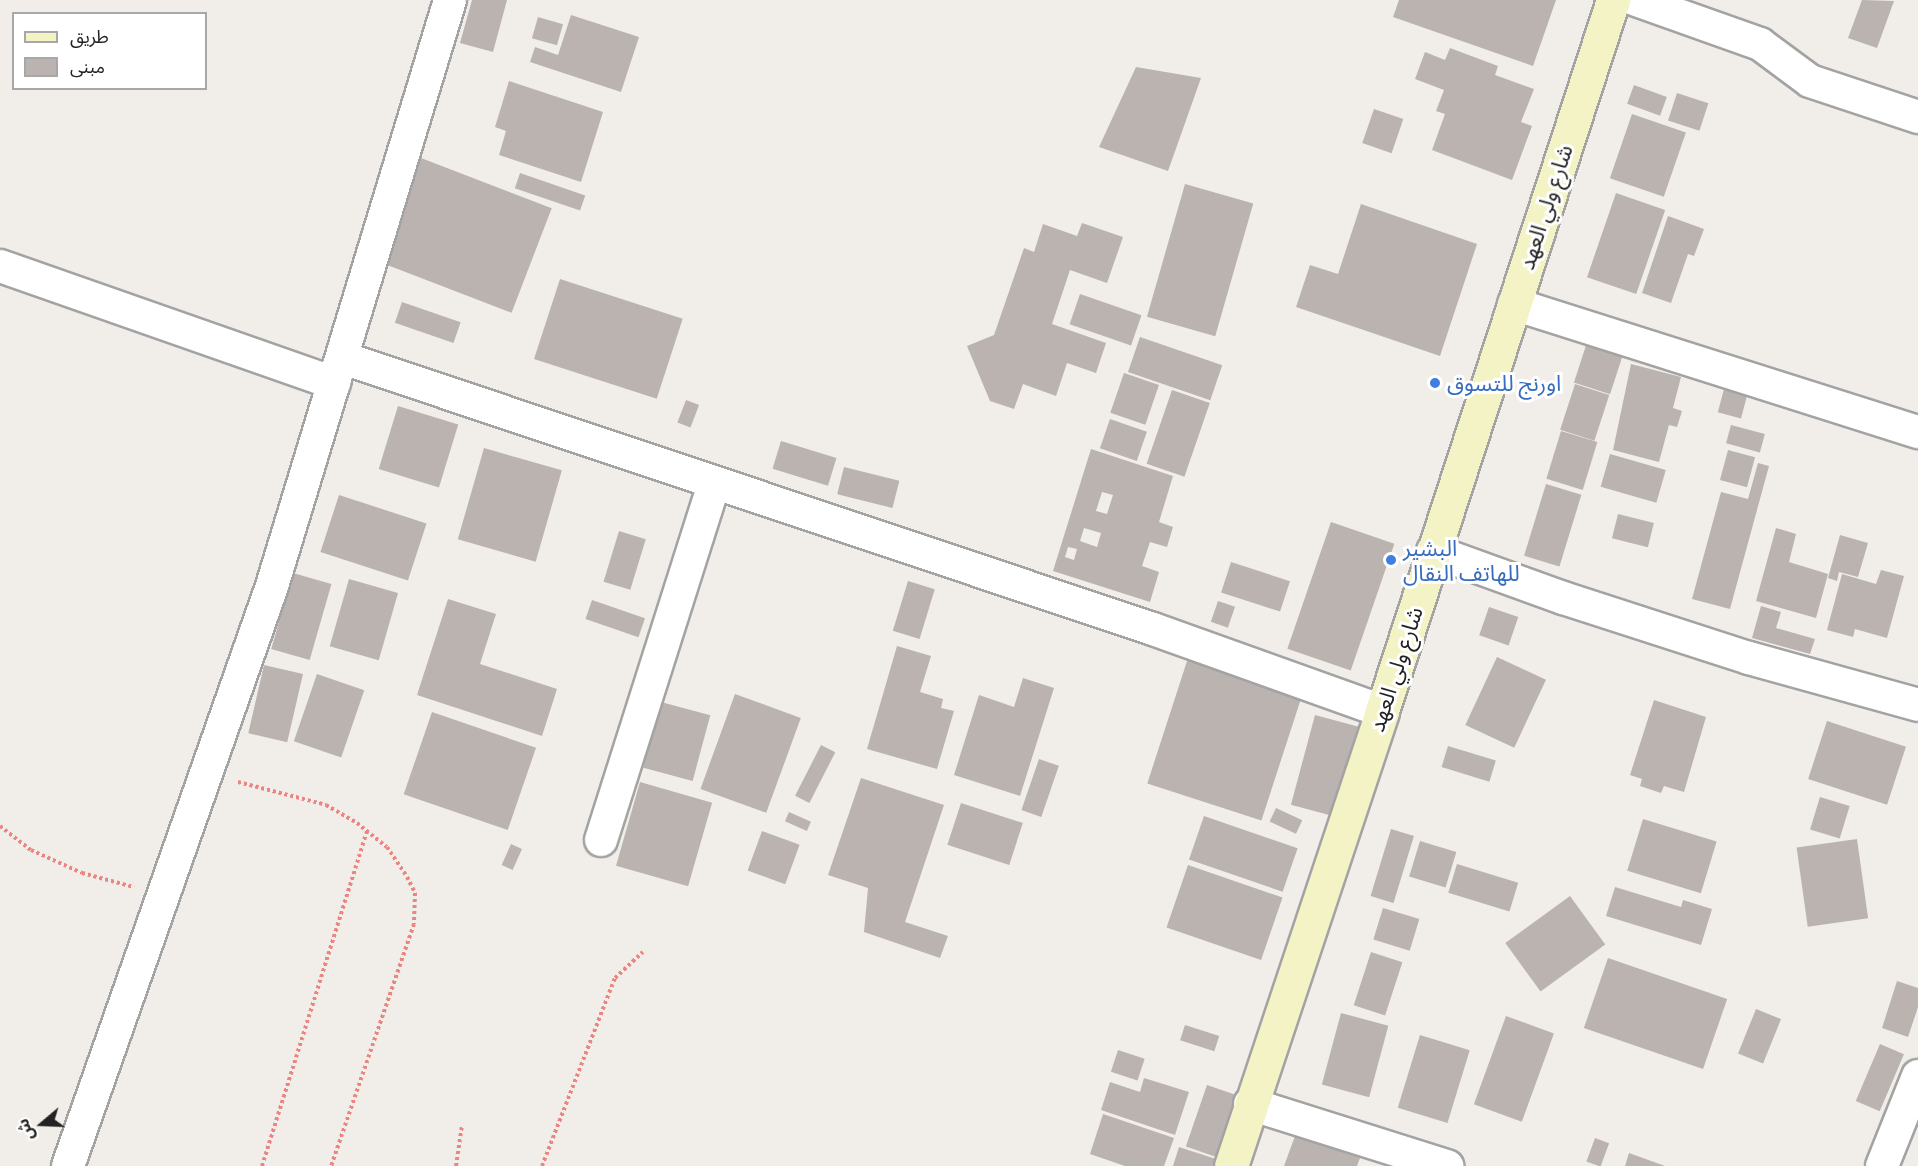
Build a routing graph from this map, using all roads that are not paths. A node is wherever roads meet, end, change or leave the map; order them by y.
1 (450, 0) edge
2 (1613, 0) edge
3 (1636, 0) edge
4 (1918, 117) edge
5 (0, 266) edge
6 (1514, 304) junction
7 (338, 371) junction
8 (1918, 432) edge
9 (714, 484) junction
10 (1433, 551) junction
11 (1918, 705) edge
12 (1382, 711) junction
13 (601, 840) dead end
14 (1918, 1077) edge
15 (1250, 1104) junction
16 (68, 1166) edge
17 (1231, 1166) edge
18 (1447, 1166) edge
19 (1882, 1166) edge

1 - 7 street
2 - 6 main road, شارع ولي العهد
3 - 4 street
5 - 7 street
6 - 8 street
6 - 10 main road, شارع ولي العهد
7 - 9 street
7 - 16 street
9 - 12 street
9 - 13 street
10 - 11 street
10 - 12 main road, شارع ولي العهد
12 - 15 main road, شارع ولي العهد
14 - 19 street
15 - 17 main road, شارع ولي العهد
15 - 18 street

